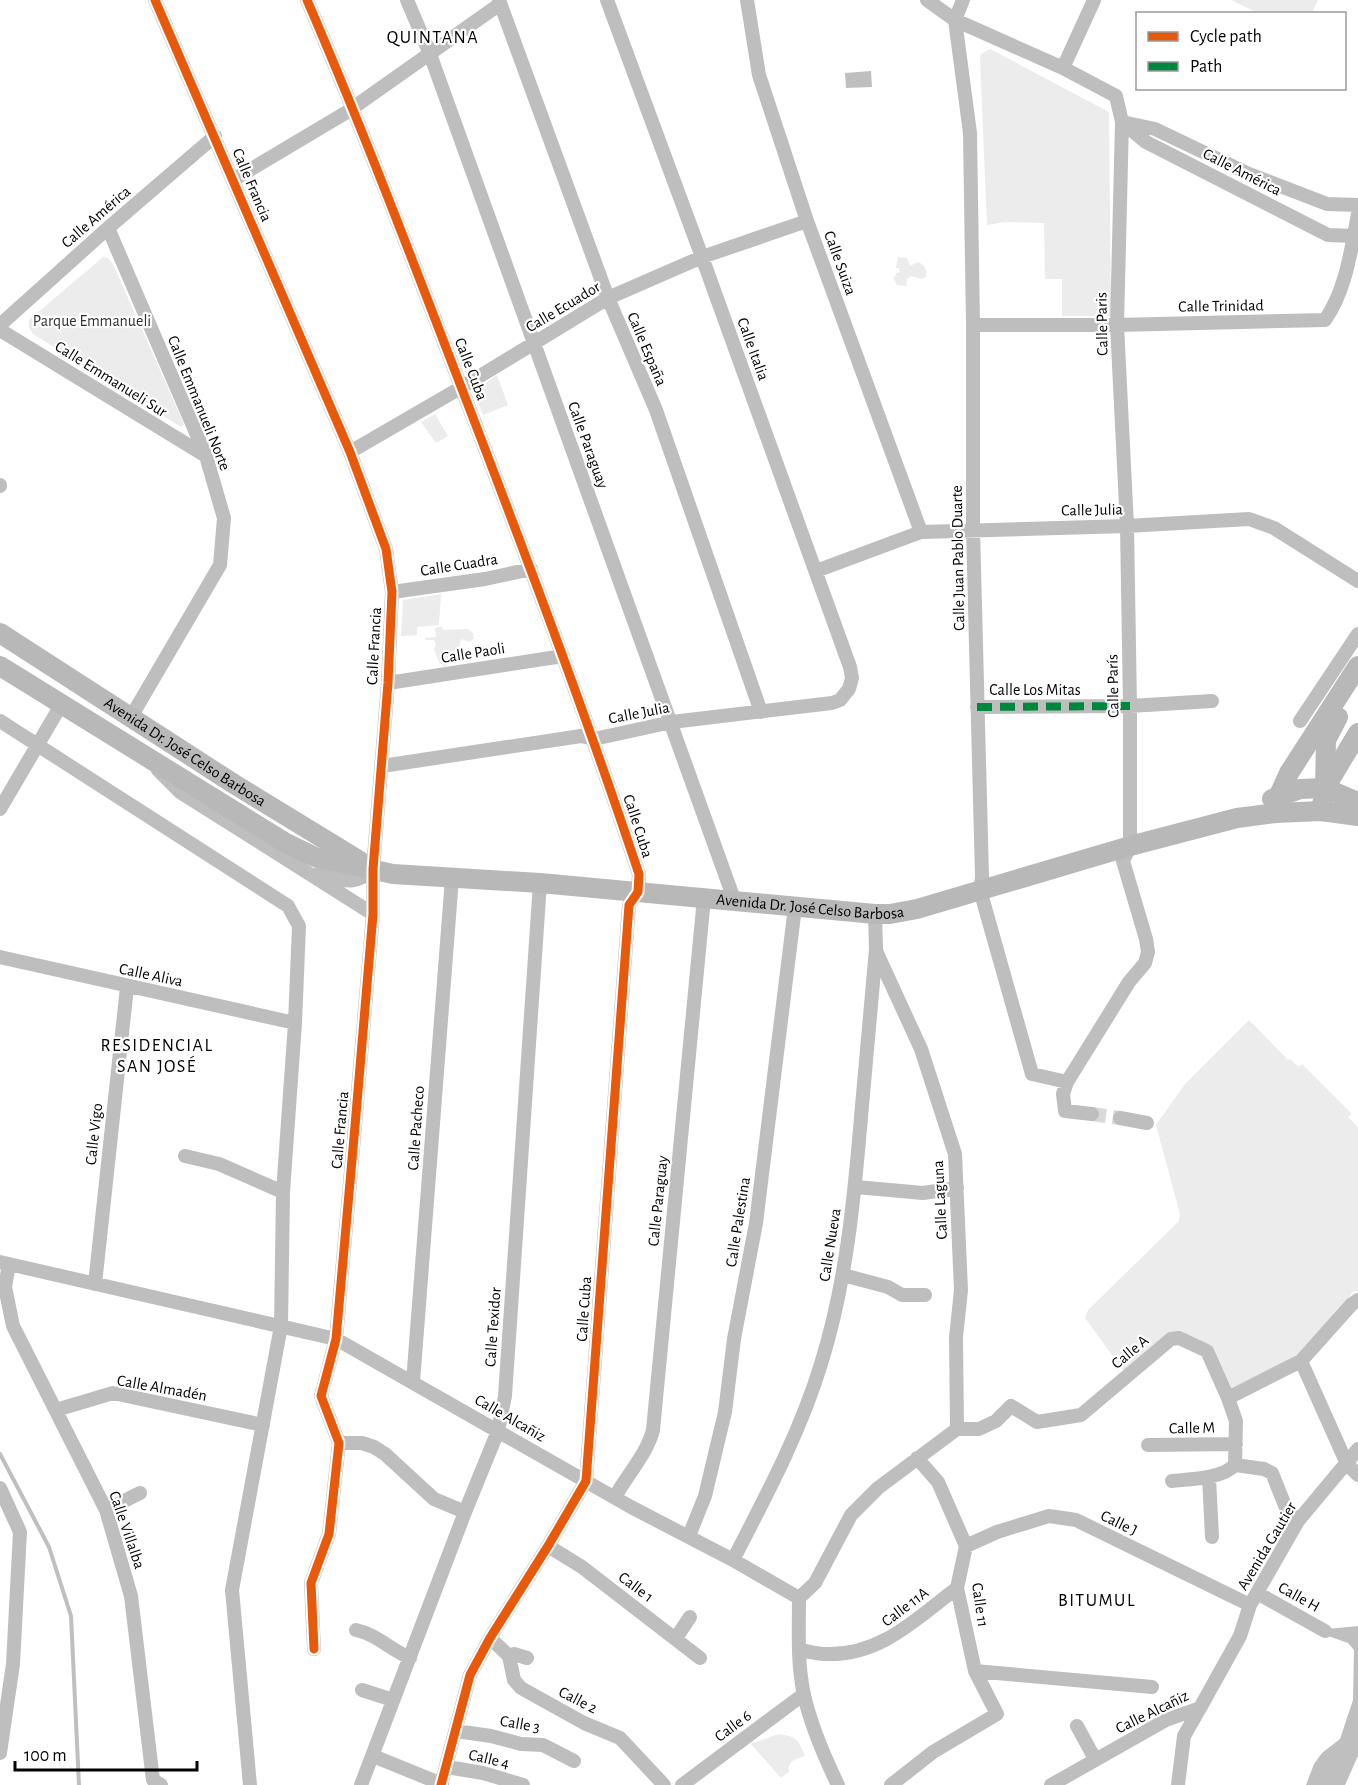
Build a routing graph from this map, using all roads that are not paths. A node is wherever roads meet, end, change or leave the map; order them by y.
1 (155, 0) edge
2 (307, 0) edge
3 (407, 0) edge
4 (607, 0) edge
5 (747, 0) edge
6 (927, 0) edge
7 (963, 0) edge
8 (1094, 0) edge
9 (500, 2) edge
10 (955, 20) junction
11 (430, 54) junction
12 (1063, 68) junction
13 (353, 108) junction
14 (1122, 122) junction
15 (214, 136) junction
16 (233, 180) junction
17 (1358, 205) edge
18 (1358, 214) edge
19 (807, 221) junction
20 (108, 228) junction
21 (1353, 236) junction
22 (702, 257) junction
23 (608, 298) junction
24 (0, 325) edge
25 (973, 325) junction
26 (1118, 325) junction
27 (0, 330) edge
28 (534, 344) junction
29 (462, 387) junction
30 (350, 452) junction
31 (206, 456) junction
32 (1127, 526) junction
33 (973, 530) junction
34 (921, 532) junction
35 (531, 569) junction
36 (816, 571) junction
37 (1358, 581) edge
38 (392, 592) junction
39 (0, 633) edge
40 (1357, 640) edge
41 (563, 656) junction
42 (0, 666) edge
43 (1358, 666) edge
44 (1358, 677) edge
45 (388, 683) junction
46 (1212, 701) dead end
47 (832, 703) joint
48 (61, 705) junction
49 (1130, 706) junction
50 (977, 707) junction
51 (761, 711) junction
52 (131, 717) junction
53 (0, 721) edge
54 (1300, 721) dead end
55 (672, 722) junction
56 (1358, 733) edge
57 (594, 739) junction
58 (38, 746) junction
59 (146, 758) junction
60 (382, 766) junction
61 (1325, 788) junction
62 (1279, 795) junction
63 (1358, 802) edge
64 (0, 809) edge
65 (1321, 811) junction
66 (1358, 816) edge
67 (1237, 818) junction
68 (1130, 846) junction
69 (373, 869) junction
70 (306, 871) junction
71 (452, 878) junction
72 (540, 883) junction
73 (980, 890) junction
74 (638, 891) junction
75 (704, 898) junction
76 (735, 902) junction
77 (795, 907) junction
78 (373, 914) junction
79 (875, 914) junction
80 (876, 949) junction
81 (0, 957) edge
82 (127, 987) junction
83 (295, 1023) junction
84 (1067, 1082) junction
85 (1092, 1114) tunnel mouth
86 (1120, 1118) tunnel mouth
87 (1148, 1124) dead end
88 (185, 1156) dead end
89 (855, 1187) junction
90 (957, 1188) junction
91 (283, 1192) junction
92 (5, 1263) edge
93 (843, 1275) junction
94 (95, 1284) junction
95 (925, 1295) dead end
96 (1356, 1306) edge
97 (281, 1326) junction
98 (336, 1339) junction
99 (1301, 1361) junction
100 (413, 1382) junction
101 (1228, 1398) junction
102 (56, 1410) junction
103 (263, 1425) junction
104 (957, 1429) junction
105 (498, 1431) junction
106 (339, 1443) junction
107 (1236, 1444) junction
108 (1148, 1445) dead end
109 (1358, 1449) edge
110 (917, 1458) junction
111 (1347, 1464) junction
112 (1235, 1466) junction
113 (1358, 1474) edge
114 (1209, 1477) junction
115 (586, 1481) junction
116 (1172, 1481) dead end
117 (0, 1488) edge
118 (140, 1493) dead end
119 (615, 1497) junction
120 (106, 1510) junction
121 (465, 1512) junction
122 (1298, 1521) junction
123 (689, 1536) junction
124 (1212, 1537) dead end
125 (548, 1546) junction
126 (966, 1546) junction
127 (733, 1560) junction
128 (957, 1588) junction
129 (1257, 1593) junction
130 (799, 1598) junction
131 (1250, 1605) junction
132 (690, 1617) dead end
133 (356, 1630) dead end
134 (1325, 1631) dead end
135 (490, 1638) junction
136 (676, 1638) junction
137 (314, 1649) dead end
138 (799, 1650) junction
139 (509, 1656) junction
140 (410, 1658) junction
141 (526, 1658) dead end
142 (700, 1658) dead end
143 (975, 1671) junction
144 (1152, 1687) dead end
145 (362, 1690) dead end
146 (804, 1694) junction
147 (393, 1700) junction
148 (1200, 1707) junction
149 (1077, 1726) dead end
150 (456, 1731) junction
151 (0, 1753) edge
152 (373, 1756) junction
153 (1095, 1759) junction
154 (574, 1761) dead end
155 (447, 1767) junction
156 (1068, 1781) edge
157 (441, 1784) edge
158 (161, 1785) edge
159 (250, 1785) edge
160 (362, 1785) edge
161 (523, 1785) edge
162 (664, 1785) edge
163 (681, 1785) edge
164 (838, 1785) edge
165 (891, 1785) edge
166 (1051, 1785) edge
167 (1178, 1785) edge

1 - 15 street, Calle Francia
2 - 13 street, Calle Cuba
3 - 11 street, Calle Paraguay
4 - 22 street, Calle Italia
5 - 19 street, Calle Suiza
6 - 10 street
7 - 10 street, Calle Juan Pablo Duarte
8 - 12 street
9 - 11 street
9 - 23 street, Calle España
10 - 12 street
10 - 25 street, Calle Juan Pablo Duarte
11 - 13 street
11 - 28 street, Calle Paraguay
12 - 14 street
13 - 16 street
13 - 29 street, Calle Cuba
14 - 17 street, Calle América
14 - 21 street, Calle América
14 - 26 street, Calle Paris
15 - 16 street, Calle Francia
15 - 20 street, Calle América
16 - 30 street, Calle Francia
18 - 21 street
19 - 22 street, Calle Ecuador
19 - 34 street, Calle Suiza
20 - 24 street, Calle América
20 - 31 street, Calle Emmanueli Norte
21 - 26 street, Calle Trinidad
22 - 23 street, Calle Ecuador
22 - 36 street, Calle Italia
23 - 28 street, Calle Ecuador
23 - 51 street, Calle España
25 - 26 street
25 - 33 street, Calle Juan Pablo Duarte
26 - 32 street, Calle Paris
27 - 31 street, Calle Emmanueli Sur
28 - 29 street, Calle Ecuador
28 - 55 street, Calle Paraguay
29 - 30 street, Calle Ecuador
29 - 35 street, Calle Cuba
30 - 38 street, Calle Francia
31 - 52 street, Calle Emmanueli Norte
32 - 33 street, Calle Julia
32 - 37 street, Calle Julia
32 - 49 street, Calle París
33 - 34 street, Calle Julia
33 - 50 street, Calle Juan Pablo Duarte
34 - 36 street, Calle Julia
35 - 38 street, Calle Cuadra
35 - 41 street, Calle Cuba
36 - 47 street, Calle Italia
38 - 45 street, Calle Francia
39 - 52 main road, Avenida Dr. José Celso Barbosa
40 - 54 street
41 - 45 street, Calle Paoli
41 - 57 street, Calle Cuba
42 - 48 main road, Avenida Dr. José Celso Barbosa
43 - 62 main road
44 - 61 main road
45 - 60 street, Calle Francia
46 - 49 street, Calle Los Mitas
47 - 51 street, Calle Julia
48 - 58 street
48 - 59 main road, Avenida Dr. José Celso Barbosa
49 - 50 street, Calle Los Mitas
49 - 68 street, Calle París
50 - 73 street, Calle Juan Pablo Duarte
51 - 55 street, Calle Julia
52 - 69 main road, Avenida Dr. José Celso Barbosa
53 - 58 street
55 - 57 street, Calle Julia
55 - 76 street, Calle Paraguay
56 - 61 main road
57 - 60 street, Calle Julia
57 - 74 street, Calle Cuba
58 - 64 street
58 - 83 street
59 - 69 main road, Avenida Dr. José Celso Barbosa
59 - 70 street
60 - 69 street, Calle Francia
61 - 62 main road, Avenida Dr. José Celso Barbosa
61 - 63 main road, Avenida Dr. José Celso Barbosa
61 - 65 main road
62 - 67 main road, Avenida Dr. José Celso Barbosa
65 - 66 main road, Avenida Dr. José Celso Barbosa
65 - 67 main road, Avenida Dr. José Celso Barbosa
67 - 68 main road, Avenida Dr. José Celso Barbosa
68 - 73 main road, Avenida Dr. José Celso Barbosa
68 - 84 street, Calle París
69 - 70 street
69 - 71 main road, Avenida Dr. José Celso Barbosa
69 - 78 street, Calle Francia
70 - 78 street
71 - 72 main road, Avenida Dr. José Celso Barbosa
71 - 100 street, Calle Pacheco
72 - 74 main road, Avenida Dr. José Celso Barbosa
72 - 105 street, Calle Texidor
73 - 79 main road, Avenida Dr. José Celso Barbosa
73 - 84 street, Calle Juan Pablo Duarte
74 - 75 main road, Avenida Dr. José Celso Barbosa
74 - 115 street, Calle Cuba
75 - 76 main road, Avenida Dr. José Celso Barbosa
75 - 119 street, Calle Paraguay
76 - 77 main road, Avenida Dr. José Celso Barbosa
77 - 79 main road, Avenida Dr. José Celso Barbosa
77 - 123 street, Calle Palestina
78 - 98 street, Calle Francia
79 - 80 street, Calle Nueva
80 - 89 street, Calle Nueva
80 - 90 street, Calle Laguna
81 - 82 street, Calle Aliva
82 - 83 street, Calle Aliva
82 - 94 street, Calle Vigo
83 - 91 street
84 - 85 street
86 - 87 street
88 - 91 street
89 - 90 street
89 - 93 street, Calle Nueva
90 - 104 street, Calle Laguna
91 - 97 street
92 - 94 street, Calle Alcañiz
92 - 102 street, Calle Villalba
93 - 95 street
93 - 127 street, Calle Nueva
94 - 97 street, Calle Alcañiz
96 - 99 street
97 - 98 street, Calle Alcañiz
97 - 103 street
98 - 100 street, Calle Alcañiz
98 - 106 street, Calle Francia
99 - 101 street
99 - 111 street
100 - 105 street, Calle Alcañiz
101 - 104 street, Calle A
101 - 107 street
102 - 103 street, Calle Almadén
102 - 120 street, Calle Villalba
103 - 159 street
104 - 110 street
105 - 115 street, Calle Alcañiz
105 - 121 street, Calle Texidor
106 - 121 street
106 - 137 street
107 - 108 street, Calle M
107 - 112 street
109 - 111 street, Avenida Gautier
110 - 126 street
110 - 130 street
111 - 113 street
111 - 122 street, Avenida Gautier
112 - 114 street
112 - 122 street
114 - 116 street
114 - 124 street
115 - 119 street, Calle Alcañiz
115 - 125 street, Calle Cuba
117 - 151 street
118 - 120 street
119 - 123 street, Calle Alcañiz
120 - 158 street, Calle Villalba
121 - 140 street, Calle Texidor
122 - 129 street, Avenida Gautier
123 - 127 street, Calle Alcañiz
125 - 135 street, Calle Cuba
125 - 136 street, Calle 1
126 - 128 street, Calle 11
126 - 131 street, Calle J
127 - 130 street, Calle Alcañiz
128 - 138 street, Calle 11A
128 - 143 street, Calle 11
129 - 131 street, Avenida Gautier
129 - 134 street, Calle H
130 - 138 street
131 - 148 street, Calle Alcañiz
132 - 136 street
133 - 140 street
135 - 139 street, Calle 2
135 - 150 street, Calle Cuba
136 - 142 street, Calle 1
138 - 146 street
139 - 141 street
139 - 162 street, Calle 2
140 - 147 street, Calle Texidor
143 - 144 street
143 - 165 street, Calle 11
145 - 147 street
146 - 163 street, Calle 6
146 - 164 street
147 - 152 street, Calle Texidor
148 - 153 street, Calle Alcañiz
148 - 167 street
149 - 153 street
150 - 154 street, Calle 3
150 - 155 street, Calle Cuba
152 - 157 street
152 - 160 street, Calle Texidor
153 - 156 street, Calle Alcañiz
155 - 157 street, Calle Cuba
155 - 161 street, Calle 4
156 - 166 street, Calle Alcañiz

